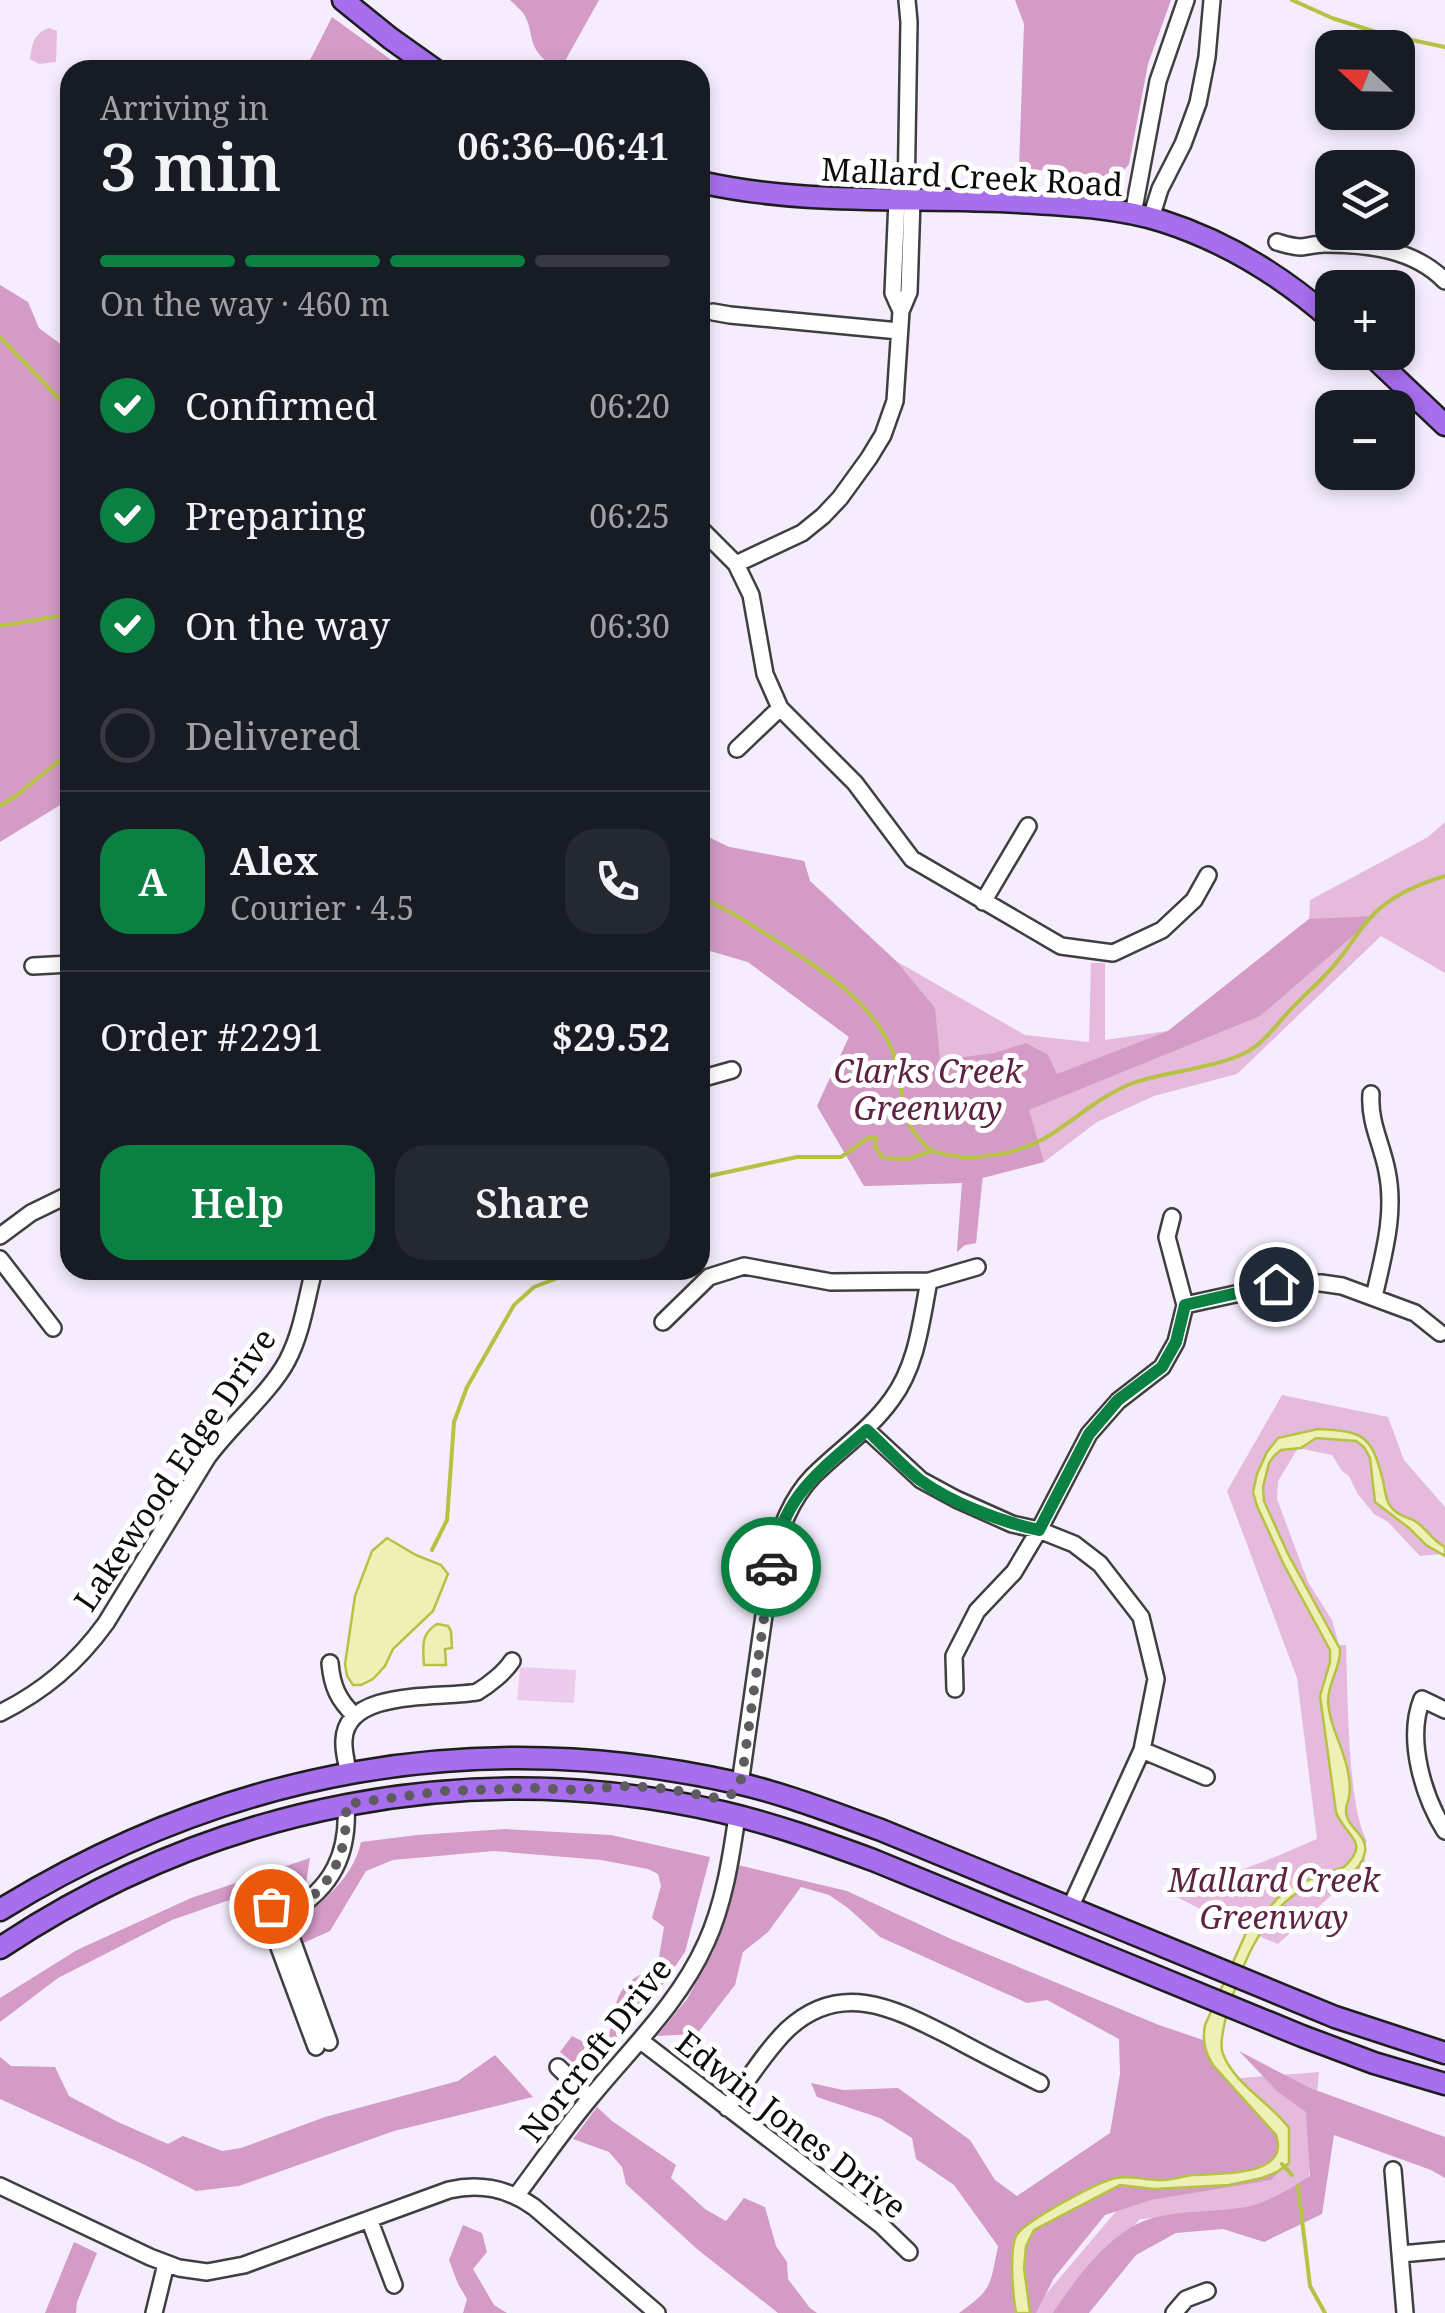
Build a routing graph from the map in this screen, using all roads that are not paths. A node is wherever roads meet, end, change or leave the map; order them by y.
1 (343, 0) edge
2 (907, 0) edge
3 (1186, 0) edge
4 (1212, 0) edge
5 (422, 60) edge
6 (710, 184) edge
7 (905, 200) junction
8 (1142, 216) junction
9 (1277, 242) dead end
10 (1445, 282) edge
11 (1315, 306) edge
12 (713, 312) dead end
13 (900, 331) junction
14 (1387, 370) edge
15 (1445, 426) edge
16 (710, 538) edge
17 (736, 564) junction
18 (780, 708) junction
19 (737, 749) dead end
20 (1028, 826) dead end
21 (1208, 874) dead end
22 (983, 902) junction
23 (60, 965) edge
24 (33, 966) dead end
25 (732, 1070) dead end
26 (710, 1076) edge
27 (1371, 1094) dead end
28 (60, 1199) edge
29 (1172, 1217) dead end
30 (0, 1236) edge
31 (0, 1259) edge
32 (977, 1268) dead end
33 (710, 1278) edge
34 (311, 1280) edge
35 (707, 1280) edge
36 (929, 1281) junction
37 (1374, 1297) junction
38 (1185, 1305) junction
39 (663, 1322) dead end
40 (52, 1328) dead end
41 (1440, 1333) dead end
42 (867, 1430) junction
43 (1039, 1530) junction
44 (507, 1663) dead end
45 (328, 1667) dead end
46 (956, 1689) dead end
47 (1445, 1710) edge
48 (0, 1713) edge
49 (354, 1716) junction
50 (1142, 1750) junction
51 (348, 1772) junction
52 (1206, 1777) dead end
53 (740, 1784) junction
54 (574, 1790) junction
55 (346, 1804) junction
56 (738, 1816) junction
57 (860, 1823) junction
58 (1445, 1831) edge
59 (1070, 1908) junction
60 (0, 1910) edge
61 (289, 1913) junction
62 (281, 1930) junction
63 (0, 1948) edge
64 (641, 2041) junction
65 (322, 2045) dead end
66 (1445, 2053) edge
67 (558, 2067) dead end
68 (1040, 2083) dead end
69 (1445, 2084) edge
70 (590, 2098) junction
71 (727, 2108) junction
72 (1394, 2170) dead end
73 (1, 2190) edge
74 (516, 2196) junction
75 (369, 2219) junction
76 (1445, 2250) edge
77 (909, 2252) dead end
78 (1401, 2254) junction
79 (166, 2264) junction
80 (394, 2285) dead end
81 (1207, 2291) dead end
82 (640, 2299) junction
83 (154, 2313) edge
84 (629, 2313) edge
85 (658, 2313) edge
86 (1174, 2313) edge
87 (1406, 2313) edge

1 - 5 main road
2 - 7 street
3 - 8 street
4 - 8 street
6 - 7 main road, Mallard Creek Road
7 - 8 main road, Mallard Creek Road
7 - 13 street
8 - 11 main road, Mallard Creek Road
9 - 10 street
12 - 13 street
13 - 17 street
14 - 15 main road
16 - 17 street
17 - 18 street
18 - 19 street
18 - 22 street
20 - 22 street
21 - 22 street
23 - 24 street
25 - 26 street
27 - 37 street
28 - 30 street
29 - 38 street
31 - 40 street
32 - 36 street
33 - 36 street
34 - 48 street, Lakewood Edge Drive
35 - 39 street
36 - 42 street
37 - 38 street
37 - 41 street
38 - 43 street
42 - 43 street
42 - 53 street
43 - 46 street
43 - 50 street
44 - 49 street
45 - 49 street
47 - 58 street
49 - 51 street
50 - 52 street
50 - 59 street
51 - 53 main road
51 - 60 main road
53 - 54 main road
53 - 57 main road
54 - 55 main road
54 - 56 main road
55 - 61 street
55 - 63 main road
56 - 57 main road
56 - 64 street, Norcroft Drive
56 - 69 main road
57 - 59 main road
59 - 66 main road
61 - 62 street
61 - 62 street
62 - 65 street
64 - 70 street, Norcroft Drive
64 - 71 street, Edwin Jones Drive
67 - 70 street
68 - 71 street
70 - 74 street, Norcroft Drive
71 - 77 street, Edwin Jones Drive
72 - 78 street
73 - 79 street
74 - 75 street
74 - 82 street
75 - 79 street
75 - 80 street
76 - 78 street
78 - 87 street
79 - 83 street
81 - 86 street
82 - 84 street
82 - 85 street

